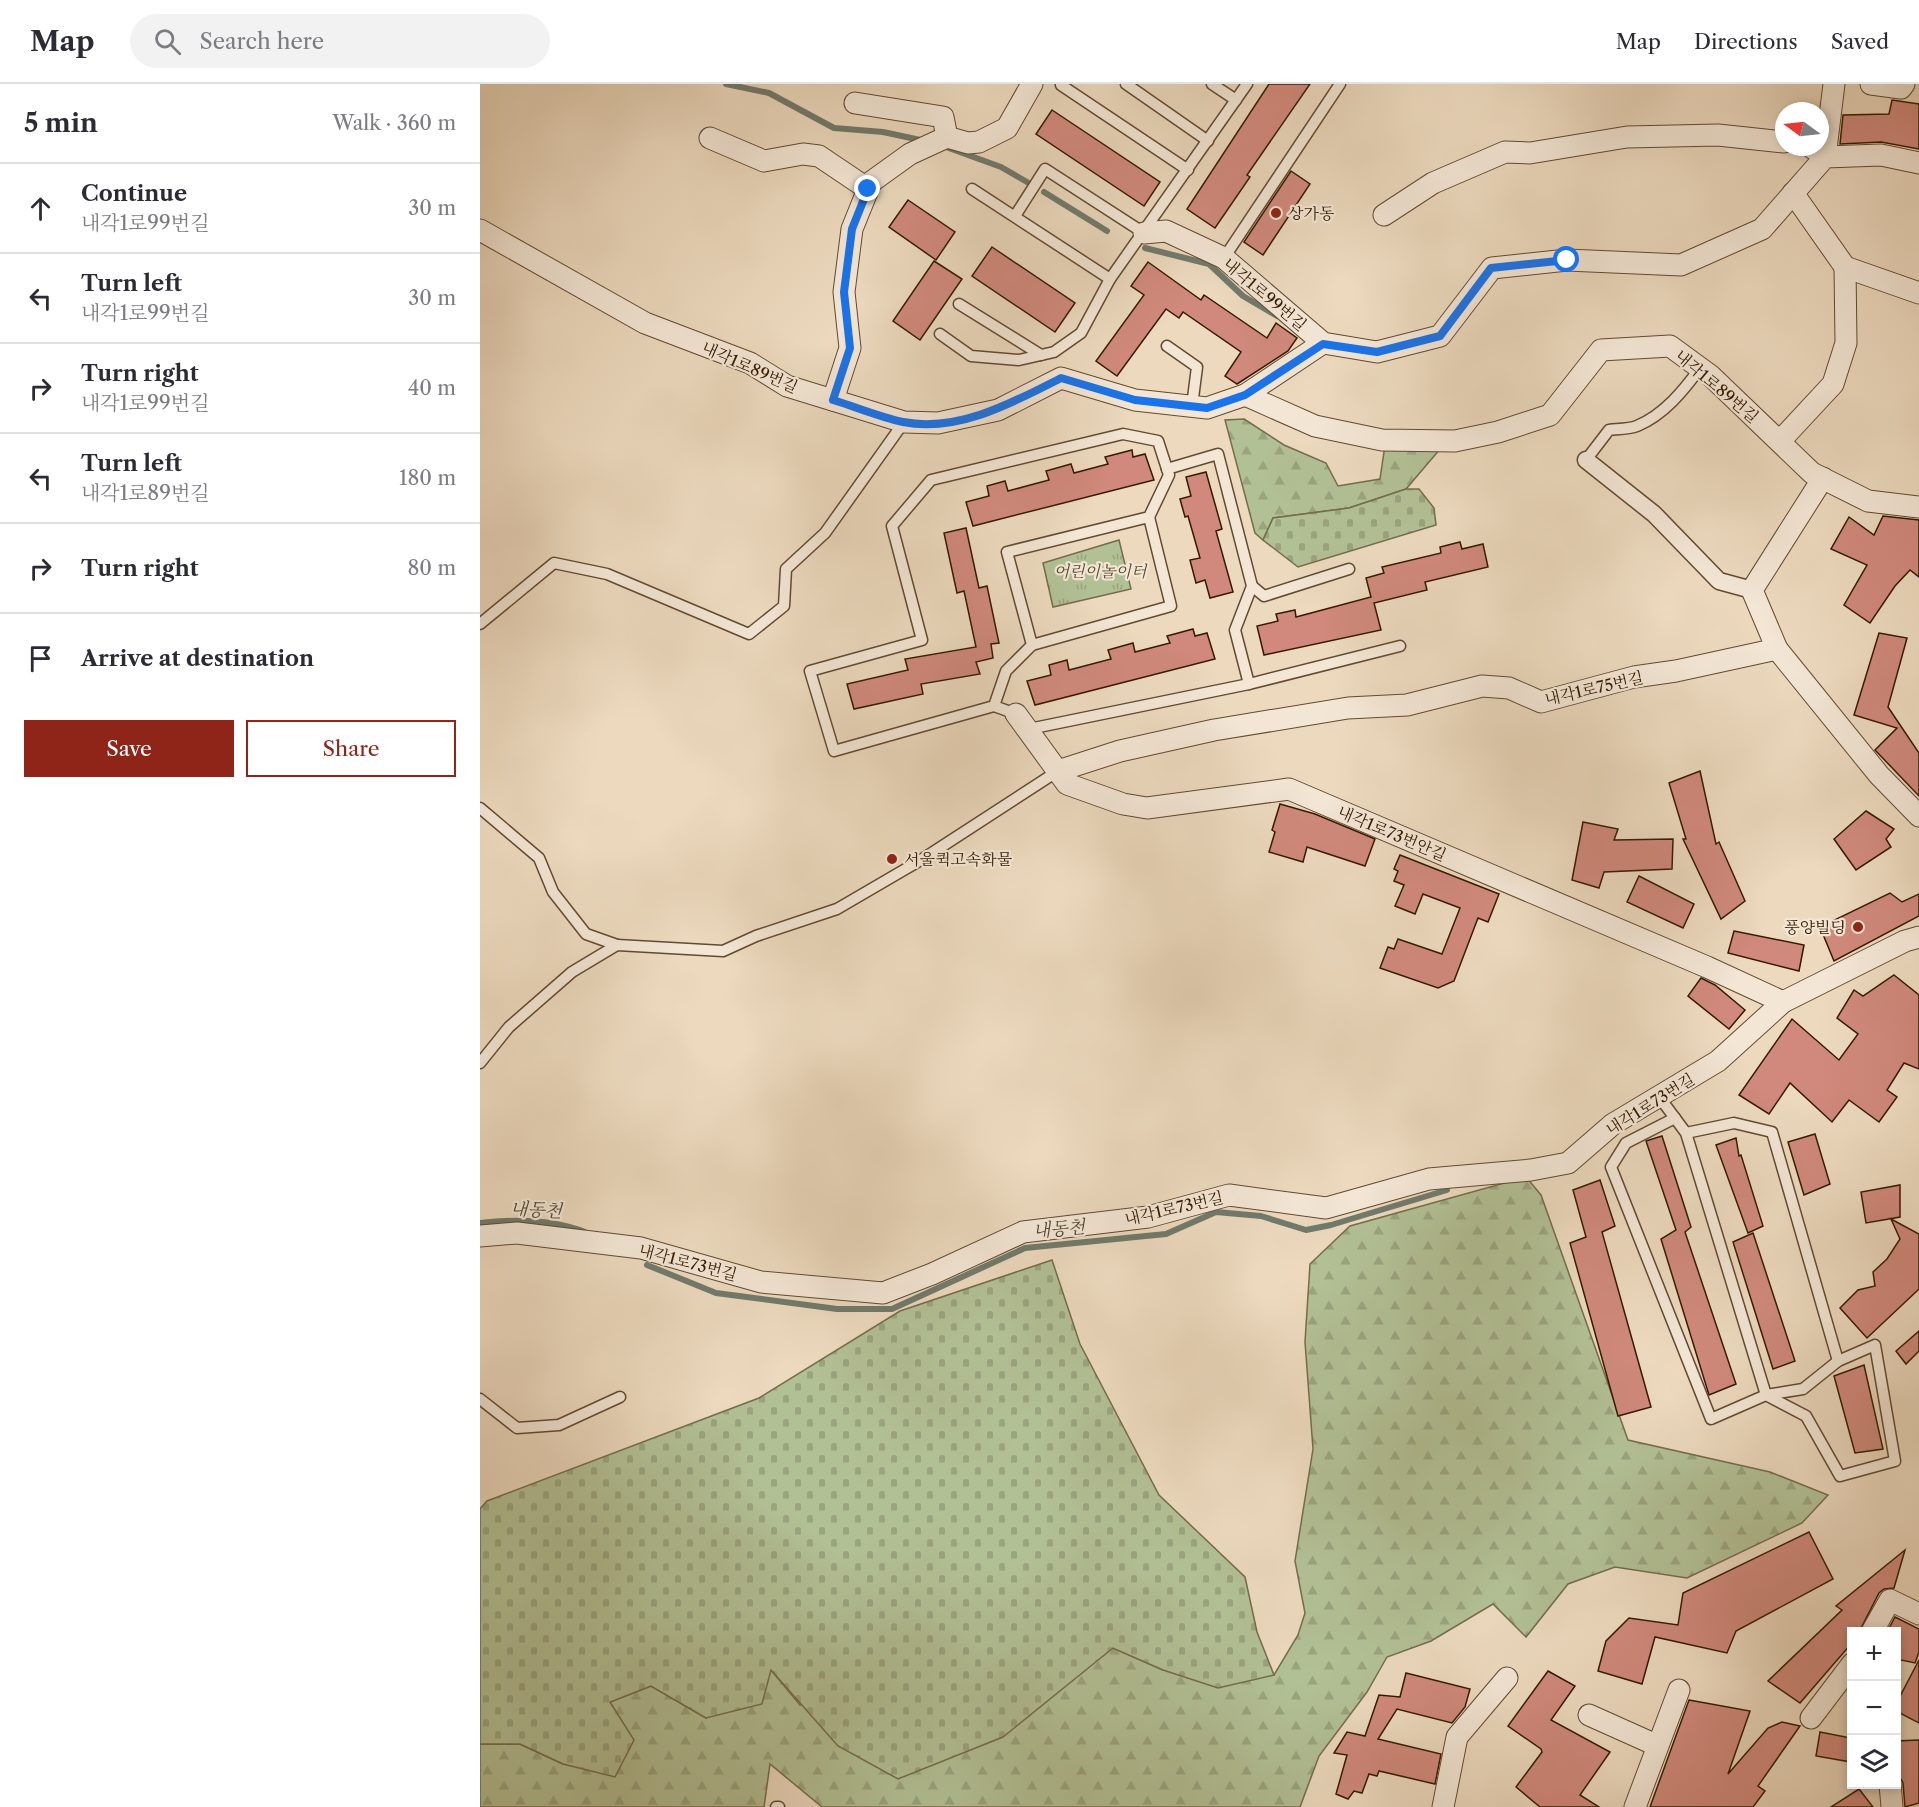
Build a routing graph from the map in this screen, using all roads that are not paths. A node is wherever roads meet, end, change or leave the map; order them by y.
1 (1032, 84) edge
2 (1126, 84) edge
3 (1212, 84) edge
4 (1247, 84) edge
5 (1340, 84) edge
6 (1834, 84) edge
7 (1871, 84) edge
8 (1905, 84) edge
9 (1060, 85) edge
10 (1236, 100) junction
11 (855, 103) dead end
12 (1829, 105) edge
13 (947, 137) junction
14 (710, 138) dead end
15 (1208, 141) junction
16 (1775, 141) edge
17 (1829, 153) edge
18 (1816, 156) edge
19 (1919, 163) edge
20 (1188, 170) junction
21 (868, 189) junction
22 (972, 189) dead end
23 (1793, 193) junction
24 (1384, 215) dead end
25 (1015, 216) junction
26 (480, 230) edge
27 (1144, 233) junction
28 (1224, 258) junction
29 (1845, 267) junction
30 (1110, 279) junction
31 (1919, 293) edge
32 (959, 304) dead end
33 (940, 334) dead end
34 (1323, 344) junction
35 (1167, 346) dead end
36 (1041, 355) junction
37 (1700, 368) junction
38 (1245, 395) junction
39 (833, 400) junction
40 (1192, 406) junction
41 (904, 422) junction
42 (1780, 441) junction
43 (1586, 460) joint
44 (1167, 469) junction
45 (1823, 478) junction
46 (1919, 507) edge
47 (1149, 517) junction
48 (1349, 569) dead end
49 (1252, 586) junction
50 (1752, 590) junction
51 (480, 624) edge
52 (1032, 645) junction
53 (1400, 646) dead end
54 (1777, 649) junction
55 (1249, 684) junction
56 (994, 706) junction
57 (1023, 721) junction
58 (1058, 771) junction
59 (480, 808) edge
60 (1919, 816) edge
61 (1919, 937) edge
62 (617, 945) junction
63 (1783, 1002) junction
64 (480, 1063) edge
65 (1660, 1098) junction
66 (1675, 1118) junction
67 (1686, 1133) junction
68 (480, 1236) edge
69 (1838, 1361) junction
70 (1766, 1395) junction
71 (620, 1397) dead end
72 (480, 1399) edge
73 (1919, 1614) edge
74 (1875, 1627) edge
75 (1847, 1669) edge
76 (1507, 1678) dead end
77 (1679, 1690) dead end
78 (1589, 1715) dead end
79 (1811, 1718) dead end
80 (1656, 1745) junction
81 (1890, 1789) edge
82 (1443, 1807) edge
83 (1635, 1807) edge
84 (1892, 1807) edge

1 - 13 street
2 - 15 lane
3 - 10 lane
4 - 10 lane
5 - 28 lane
6 - 12 street
7 - 8 street
9 - 20 lane
10 - 15 lane
11 - 13 street
13 - 21 street
14 - 21 street
15 - 20 lane
16 - 24 street
17 - 19 street
18 - 23 street
20 - 27 lane
21 - 39 street
22 - 25 lane
23 - 29 street
23 - 34 street
25 - 27 lane
25 - 30 lane
26 - 39 street, 내각1로89번길
27 - 28 street, 내각1로99번길
27 - 30 lane
28 - 34 street, 내각1로99번길
29 - 31 street
29 - 42 street
30 - 36 lane
32 - 36 lane
33 - 36 lane
34 - 38 street, 내각1로89번길
35 - 40 lane
37 - 38 street, 내각1로89번길
37 - 42 street, 내각1로89번길
37 - 43 lane
38 - 40 street, 내각1로89번길
39 - 41 street, 내각1로89번길
40 - 41 street, 내각1로89번길
41 - 51 lane
42 - 45 street, 내각1로89번길
43 - 50 street
44 - 47 lane
44 - 49 lane
44 - 56 lane
45 - 46 street, 내각1로89번길
45 - 50 street
47 - 52 lane
47 - 52 lane
48 - 49 lane
49 - 55 lane
50 - 54 street
52 - 56 lane
53 - 55 lane
54 - 58 street, 내각1로75번길
54 - 60 street
55 - 57 lane
56 - 57 lane
57 - 58 street, 내각1로73번안길
58 - 62 lane
58 - 63 street, 내각1로73번안길
59 - 62 lane
61 - 63 street, 내각1로73번길
62 - 64 lane
63 - 65 street, 내각1로73번길
65 - 66 lane
65 - 68 street, 내각1로73번길
66 - 67 lane
66 - 70 lane
67 - 69 lane
67 - 70 lane
69 - 70 lane
69 - 70 lane
71 - 72 lane
73 - 74 street
75 - 79 street
76 - 82 street
77 - 80 street
78 - 80 street
80 - 83 street
81 - 84 street

